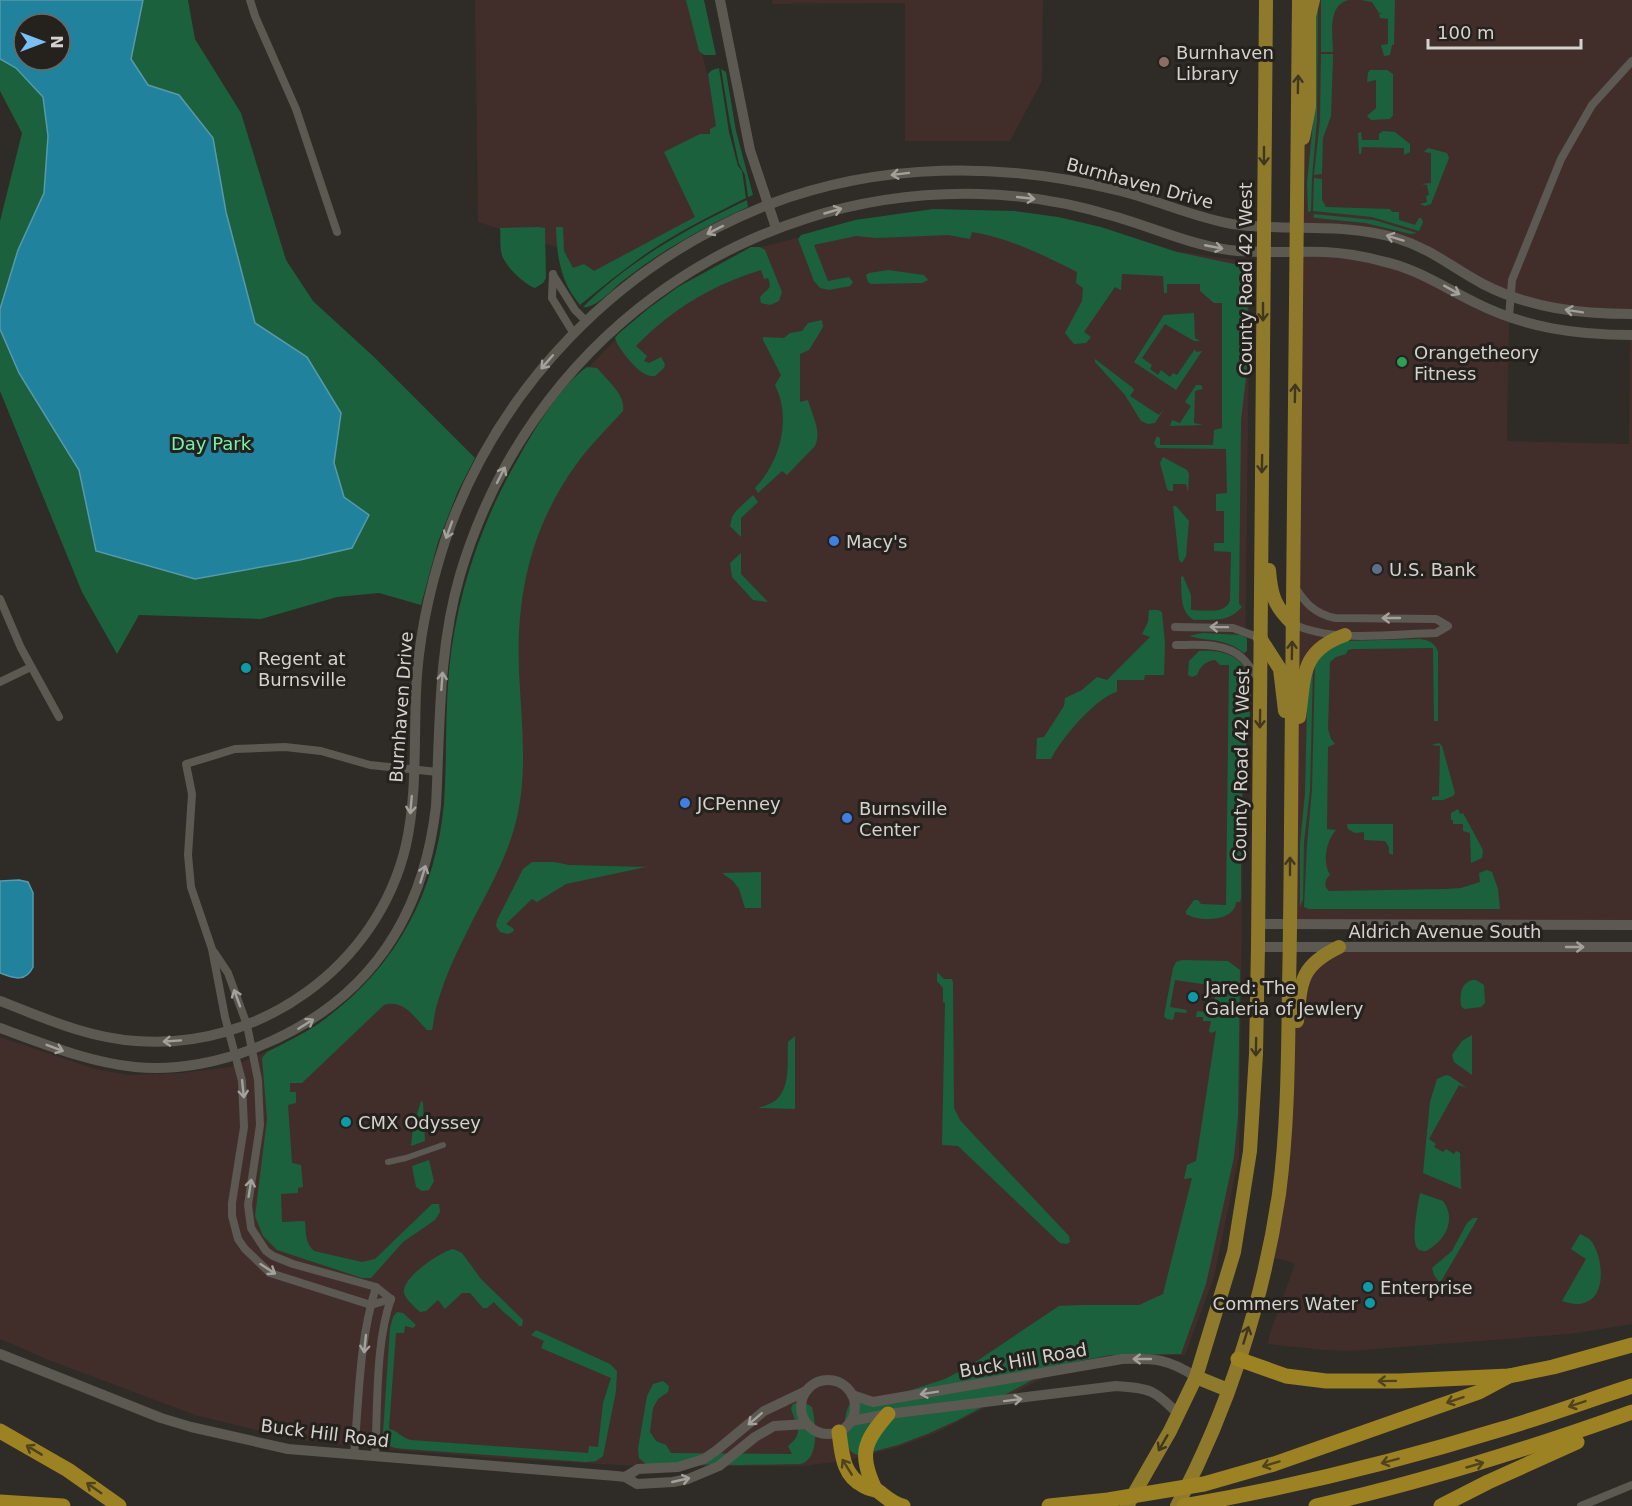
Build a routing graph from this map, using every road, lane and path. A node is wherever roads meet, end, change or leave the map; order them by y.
1 (250, 0) edge
2 (720, 0) edge
3 (1266, 0) edge
4 (1299, 0) edge
5 (1313, 0) edge
6 (1632, 62) edge
7 (1296, 175) junction
8 (768, 205) junction
9 (1264, 226) junction
10 (1296, 227) junction
11 (776, 228) junction
12 (337, 232) dead end
13 (1296, 253) junction
14 (1264, 254) junction
15 (1509, 294) junction
16 (1632, 314) edge
17 (1509, 317) junction
18 (586, 321) junction
19 (574, 334) junction
20 (1632, 335) edge
21 (1262, 502) junction
22 (1293, 585) junction
23 (0, 599) edge
24 (1293, 624) junction
25 (1175, 627) dead end
26 (1344, 635) junction
27 (1260, 638) junction
28 (1176, 645) dead end
29 (31, 667) junction
30 (1260, 681) junction
31 (0, 682) edge
32 (59, 717) dead end
33 (1291, 769) junction
34 (413, 770) junction
35 (438, 772) junction
36 (1258, 924) junction
37 (1290, 924) junction
38 (1632, 925) edge
39 (1258, 947) junction
40 (1290, 947) junction
41 (1339, 947) junction
42 (1632, 947) edge
43 (212, 950) junction
44 (0, 1001) edge
45 (247, 1025) junction
46 (0, 1028) edge
47 (230, 1032) junction
48 (253, 1049) junction
49 (237, 1056) junction
50 (1286, 1118) junction
51 (443, 1145) dead end
52 (388, 1162) dead end
53 (376, 1287) junction
54 (391, 1299) junction
55 (371, 1305) junction
56 (1632, 1345) edge
57 (0, 1354) edge
58 (1238, 1359) junction
59 (1509, 1376) junction
60 (1196, 1377) junction
61 (1632, 1386) edge
62 (1228, 1390) junction
63 (806, 1391) junction
64 (852, 1395) junction
65 (888, 1414) junction
66 (1178, 1414) junction
67 (1632, 1414) edge
68 (851, 1421) junction
69 (807, 1424) junction
70 (0, 1431) edge
71 (838, 1432) junction
72 (354, 1455) junction
73 (375, 1456) junction
74 (625, 1477) junction
75 (1632, 1485) edge
76 (875, 1489) junction
77 (0, 1502) edge
78 (63, 1506) edge
79 (119, 1506) edge
80 (903, 1506) edge
81 (1049, 1506) edge
82 (1127, 1506) edge
83 (1177, 1506) edge
84 (1184, 1506) edge
85 (1316, 1506) edge
86 (1442, 1506) edge
87 (1581, 1506) edge

1 - 12 street
2 - 8 street
3 -> 9 highway, County Road 42 West
7 -> 4 highway
5 - 7 highway
6 - 15 street
7 - 10 highway
9 -> 8 street, Burnhaven Drive
8 - 11 street
8 -> 18 street, Burnhaven Drive
9 - 10 street, Burnhaven Drive
9 - 14 highway, County Road 42 West
10 - 13 highway
15 -> 10 street, Burnhaven Drive
11 -> 14 street
35 -> 11 street
13 - 14 street
13 -> 17 street
22 -> 13 highway
14 -> 21 highway, County Road 42 West
16 -> 15 street, Burnhaven Drive
15 - 17 street
17 - 20 street
18 - 19 street, Burnhaven Drive
18 - 19 street
19 -> 34 street, Burnhaven Drive
21 - 24 highway
21 - 27 highway, County Road 42 West
22 - 24 highway
26 -> 22 street
23 - 29 street
24 - 26 street
33 -> 24 highway
27 -> 25 street
26 - 33 highway
27 - 30 highway, County Road 42 West
27 - 33 highway
28 - 30 street
29 - 31 street
29 - 32 street
30 -> 36 highway, County Road 42 West
37 -> 33 highway
34 - 35 street
34 - 43 street
34 -> 45 street, Burnhaven Drive
48 -> 35 street
36 - 37 street, Aldrich Avenue South
36 - 39 highway, County Road 42 West
37 - 38 street, Aldrich Avenue South
37 - 40 highway
39 - 40 street, Aldrich Avenue South
39 -> 60 highway, County Road 42 West
40 - 41 street, Aldrich Avenue South
40 - 50 highway
41 -> 42 street, Aldrich Avenue South
41 - 50 highway
45 -> 43 street
43 - 47 street
47 -> 44 street, Burnhaven Drive
45 - 47 street, Burnhaven Drive
45 - 48 street
46 -> 49 street
47 - 49 street
48 - 49 street
53 -> 48 street
49 -> 55 street
58 -> 50 highway
51 - 52 street
53 - 54 street
53 - 55 street
54 - 55 street
54 - 73 street
55 -> 72 street
56 - 59 highway
57 - 72 street, Buck Hill Road
59 -> 58 highway
58 - 62 highway
59 -> 81 highway
60 - 62 highway
60 -> 64 street, Buck Hill Road
60 - 66 highway, County Road 42 West
61 -> 84 highway
62 - 83 highway
63 - 64 street
63 - 69 street
63 -> 74 street, Buck Hill Road
64 - 68 street
65 -> 66 street, Buck Hill Road
65 - 68 street, Buck Hill Road
65 - 76 highway
66 -> 82 highway, County Road 42 West
85 -> 67 highway
67 - 86 highway
68 - 71 street
69 - 71 street
74 -> 69 street, Buck Hill Road
79 -> 70 highway
76 -> 71 highway
72 - 73 street, Buck Hill Road
73 - 74 street, Buck Hill Road
75 - 87 street
76 - 80 highway
77 - 78 highway

